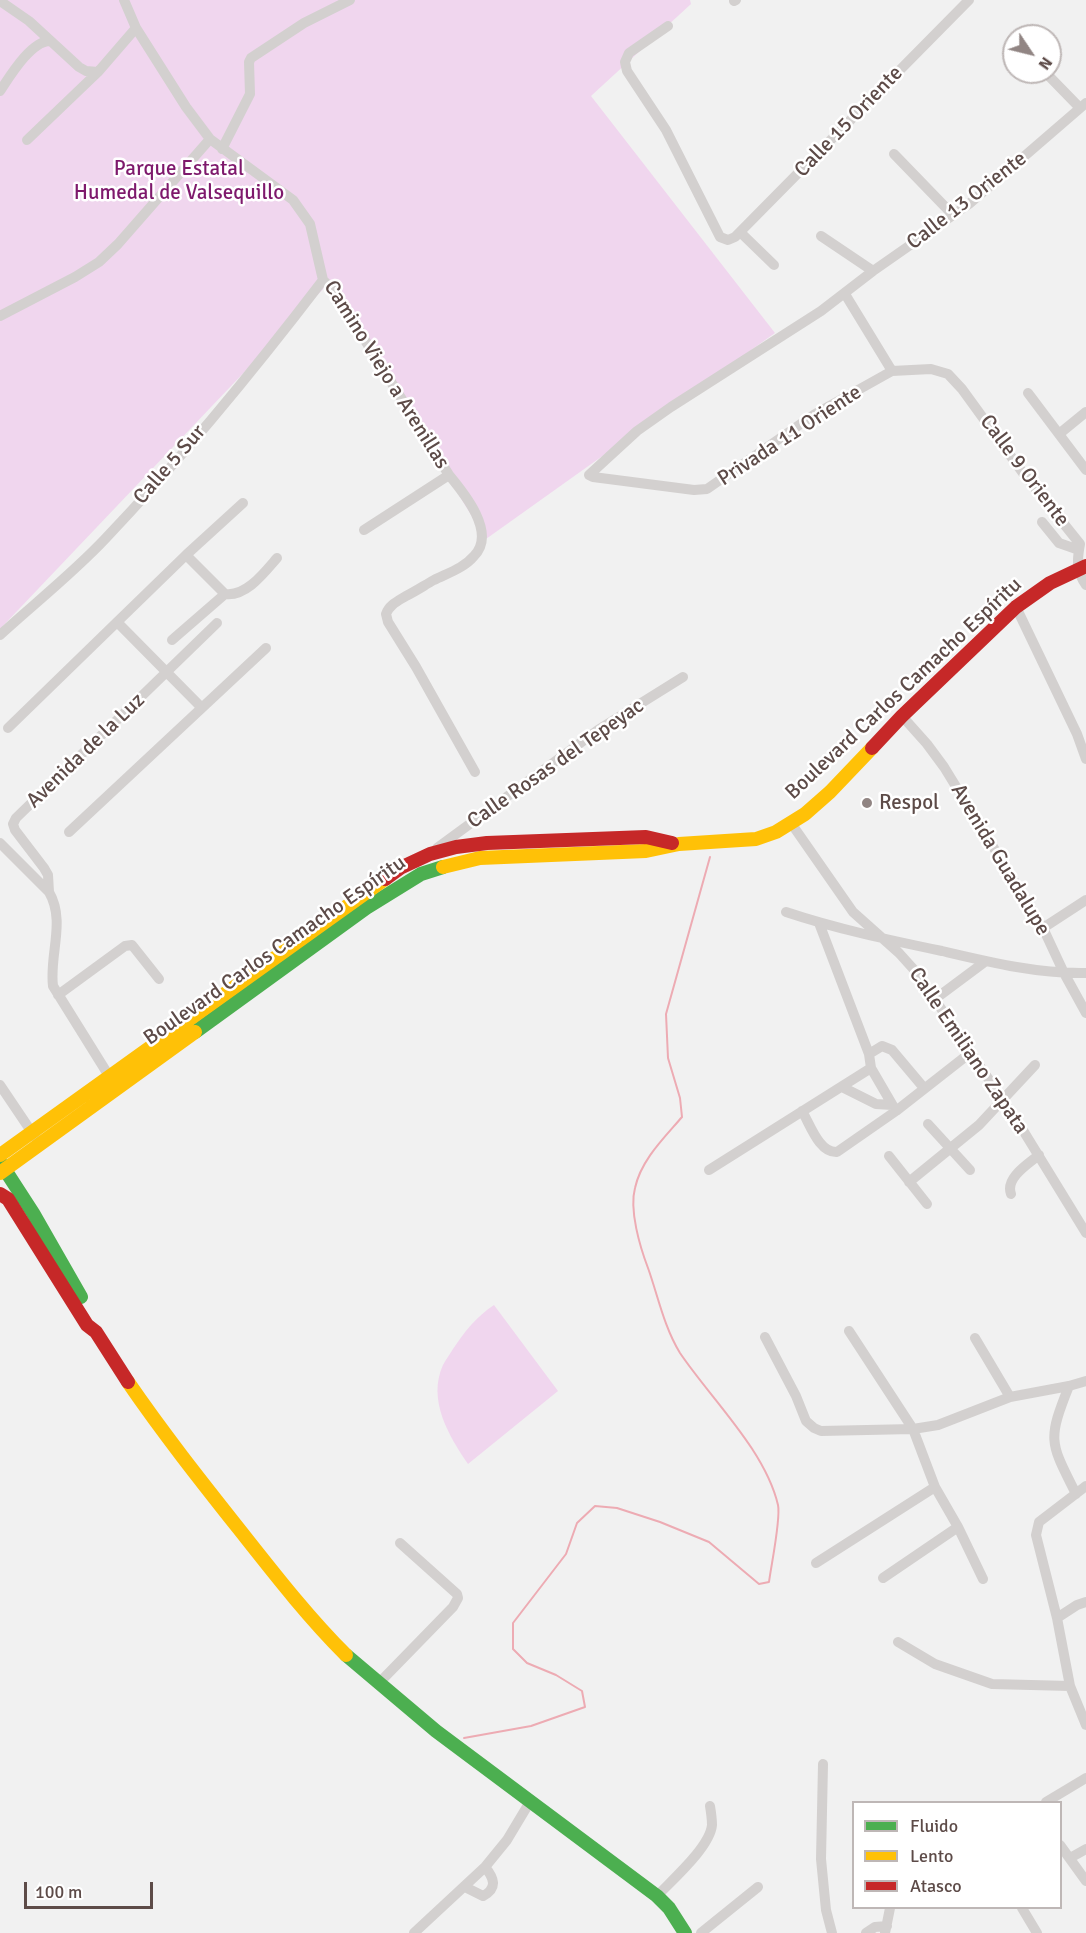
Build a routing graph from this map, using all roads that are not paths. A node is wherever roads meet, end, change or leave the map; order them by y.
1 (124, 0) edge
2 (350, 0) edge
3 (969, 0) edge
4 (0, 1) edge
5 (668, 26) dead end
6 (136, 28) junction
7 (50, 41) junction
8 (98, 72) junction
9 (1058, 84) edge
10 (0, 91) edge
11 (1083, 106) edge
12 (210, 139) junction
13 (27, 140) dead end
14 (222, 149) junction
15 (894, 154) dead end
16 (953, 215) junction
17 (740, 232) junction
18 (821, 236) dead end
19 (774, 265) dead end
20 (873, 272) junction
21 (323, 280) junction
22 (845, 294) junction
23 (0, 316) edge
24 (892, 371) junction
25 (953, 379) joint
26 (1028, 393) dead end
27 (1086, 412) edge
28 (1059, 434) junction
29 (1086, 471) edge
30 (589, 473) joint
31 (449, 475) junction
32 (243, 503) dead end
33 (1042, 522) dead end
34 (364, 530) dead end
35 (1082, 544) edge
36 (186, 555) junction
37 (277, 558) dead end
38 (1082, 567) edge
39 (1086, 585) edge
40 (225, 594) junction
41 (1016, 607) junction
42 (117, 622) junction
43 (217, 623) dead end
44 (0, 635) edge
45 (172, 640) dead end
46 (266, 648) dead end
47 (167, 672) junction
48 (683, 677) dead end
49 (202, 708) junction
50 (902, 716) junction
51 (8, 728) dead end
52 (1086, 759) edge
53 (475, 772) dead end
54 (792, 823) junction
55 (69, 832) dead end
56 (0, 843) edge
57 (679, 844) junction
58 (430, 854) junction
59 (49, 892) junction
60 (1086, 900) edge
61 (786, 912) dead end
62 (819, 923) junction
63 (1043, 928) junction
64 (883, 939) junction
65 (986, 961) junction
66 (1086, 973) edge
67 (1064, 974) junction
68 (159, 979) dead end
69 (58, 995) junction
70 (935, 999) junction
71 (1086, 1013) edge
72 (970, 1053) junction
73 (869, 1054) junction
74 (1035, 1065) dead end
75 (871, 1068) junction
76 (109, 1076) junction
77 (0, 1085) edge
78 (842, 1087) junction
79 (924, 1088) junction
80 (1002, 1100) junction
81 (894, 1108) junction
82 (802, 1111) junction
83 (928, 1124) dead end
84 (32, 1132) junction
85 (40, 1144) junction
86 (950, 1148) junction
87 (0, 1155) edge
88 (1039, 1155) junction
89 (890, 1156) dead end
90 (2, 1168) edge
91 (709, 1170) dead end
92 (970, 1170) dead end
93 (909, 1182) junction
94 (16, 1186) junction
95 (1, 1194) edge
96 (1011, 1194) dead end
97 (927, 1204) dead end
98 (1086, 1233) edge
99 (849, 1330) dead end
100 (96, 1332) junction
101 (765, 1337) dead end
102 (975, 1338) dead end
103 (1086, 1381) edge
104 (1069, 1386) junction
105 (1010, 1396) junction
106 (913, 1429) junction
107 (935, 1486) junction
108 (1086, 1486) edge
109 (1076, 1494) junction
110 (958, 1527) junction
111 (400, 1543) dead end
112 (816, 1563) dead end
113 (883, 1578) dead end
114 (982, 1579) dead end
115 (1086, 1602) edge
116 (1057, 1618) junction
117 (898, 1642) dead end
118 (378, 1684) junction
119 (1070, 1686) junction
120 (1086, 1725) edge
121 (823, 1764) dead end
122 (1086, 1778) edge
123 (531, 1800) junction
124 (1049, 1801) edge
125 (710, 1806) dead end
126 (1062, 1848) edge
127 (1086, 1849) edge
128 (1070, 1858) junction
129 (485, 1867) junction
130 (1086, 1881) edge
131 (465, 1887) junction
132 (758, 1887) dead end
133 (657, 1896) junction
134 (890, 1909) edge
135 (1023, 1909) edge
136 (886, 1930) edge
137 (414, 1933) edge
138 (685, 1933) edge
139 (701, 1933) edge
140 (832, 1933) edge
141 (866, 1933) edge
142 (1037, 1933) edge

1 - 6 street, Camino Viejo a Arenillas
2 - 14 street
3 - 17 street, Calle 15 Oriente
4 - 7 street
5 - 17 street, Calle 15 Oriente
6 - 8 street
6 - 12 street, Camino Viejo a Arenillas
7 - 8 street
7 - 10 street
8 - 13 street
9 - 11 street
11 - 16 street, Calle 13 Oriente
12 - 14 street, Camino Viejo a Arenillas
12 - 23 street
14 - 21 street, Camino Viejo a Arenillas
15 - 16 street
16 - 20 street, Calle 13 Oriente
17 - 19 street
18 - 20 street
20 - 22 street, Calle 13 Oriente
21 - 31 street, Camino Viejo a Arenillas
21 - 44 street, Calle 5 Sur
22 - 24 street
22 - 30 street, Calle 13 Oriente
24 - 25 street, Privada 11 Oriente
24 - 30 street, Privada 11 Oriente
25 - 35 street, Calle 9 Oriente
26 - 28 street
27 - 28 street
28 - 29 street
31 - 34 street
31 - 53 street, Camino Viejo a Arenillas
32 - 36 street
33 - 35 street
35 - 38 street, Calle 9 Oriente
36 - 40 street
36 - 42 street
37 - 40 street
38 - 39 street
38 - 41 main road, Boulevard Carlos Camacho Espíritu
40 - 45 street
41 - 50 main road, Boulevard Carlos Camacho Espíritu
41 - 52 street
42 - 47 street
42 - 51 street
43 - 47 street, Avenida de la Luz
46 - 49 street
47 - 49 street
47 - 59 street, Avenida de la Luz
48 - 58 street, Calle Rosas del Tepeyac
49 - 55 street
50 - 54 main road, Boulevard Carlos Camacho Espíritu
50 - 63 street, Avenida Guadalupe
54 - 57 main road, Boulevard Carlos Camacho Espíritu
54 - 64 street, Calle Emiliano Zapata
56 - 59 street
57 - 58 main road, Boulevard Carlos Camacho Espíritu
57 - 85 main road, Boulevard Carlos Camacho Espíritu
58 - 76 main road, Boulevard Carlos Camacho Espíritu
59 - 69 street, Avenida de la Luz
60 - 63 street
61 - 62 street
62 - 64 street
62 - 73 street
63 - 67 street, Avenida Guadalupe
64 - 65 street
64 - 70 street, Calle Emiliano Zapata
65 - 67 street
65 - 70 street
66 - 67 street
67 - 71 street, Avenida Guadalupe
68 - 69 street
69 - 76 street
70 - 72 street, Calle Emiliano Zapata
72 - 79 street
72 - 80 street, Calle Emiliano Zapata
73 - 75 street
73 - 79 street
74 - 80 street
75 - 78 street
75 - 81 street
76 - 84 main road, Boulevard Carlos Camacho Espíritu
77 - 84 street
78 - 81 street
78 - 82 street
79 - 81 street
80 - 86 street
80 - 88 street, Calle Emiliano Zapata
81 - 82 street
82 - 91 street
83 - 86 street
84 - 85 street
84 - 87 main road, Boulevard Carlos Camacho Espíritu
85 - 90 main road, Boulevard Carlos Camacho Espíritu
86 - 92 street
86 - 93 street
88 - 96 street
88 - 98 street, Calle Emiliano Zapata
89 - 93 street
90 - 94 main road
93 - 97 street
94 - 95 main road
94 - 100 main road
95 - 100 main road
99 - 106 street
100 - 118 main road
101 - 106 street
102 - 105 street
103 - 104 street
104 - 105 street
104 - 109 street
105 - 106 street
106 - 107 street
107 - 110 street
107 - 112 street
108 - 109 street
109 - 116 street
110 - 113 street
110 - 114 street
111 - 118 street
115 - 116 street
116 - 119 street
117 - 119 street
118 - 123 main road
119 - 120 street
121 - 140 street
122 - 124 street
123 - 129 street
123 - 133 main road
125 - 133 street
126 - 128 street
127 - 128 street
128 - 130 street
129 - 131 street
129 - 131 street
131 - 137 street
132 - 139 street
133 - 138 main road
134 - 136 street
135 - 142 street
136 - 141 street

